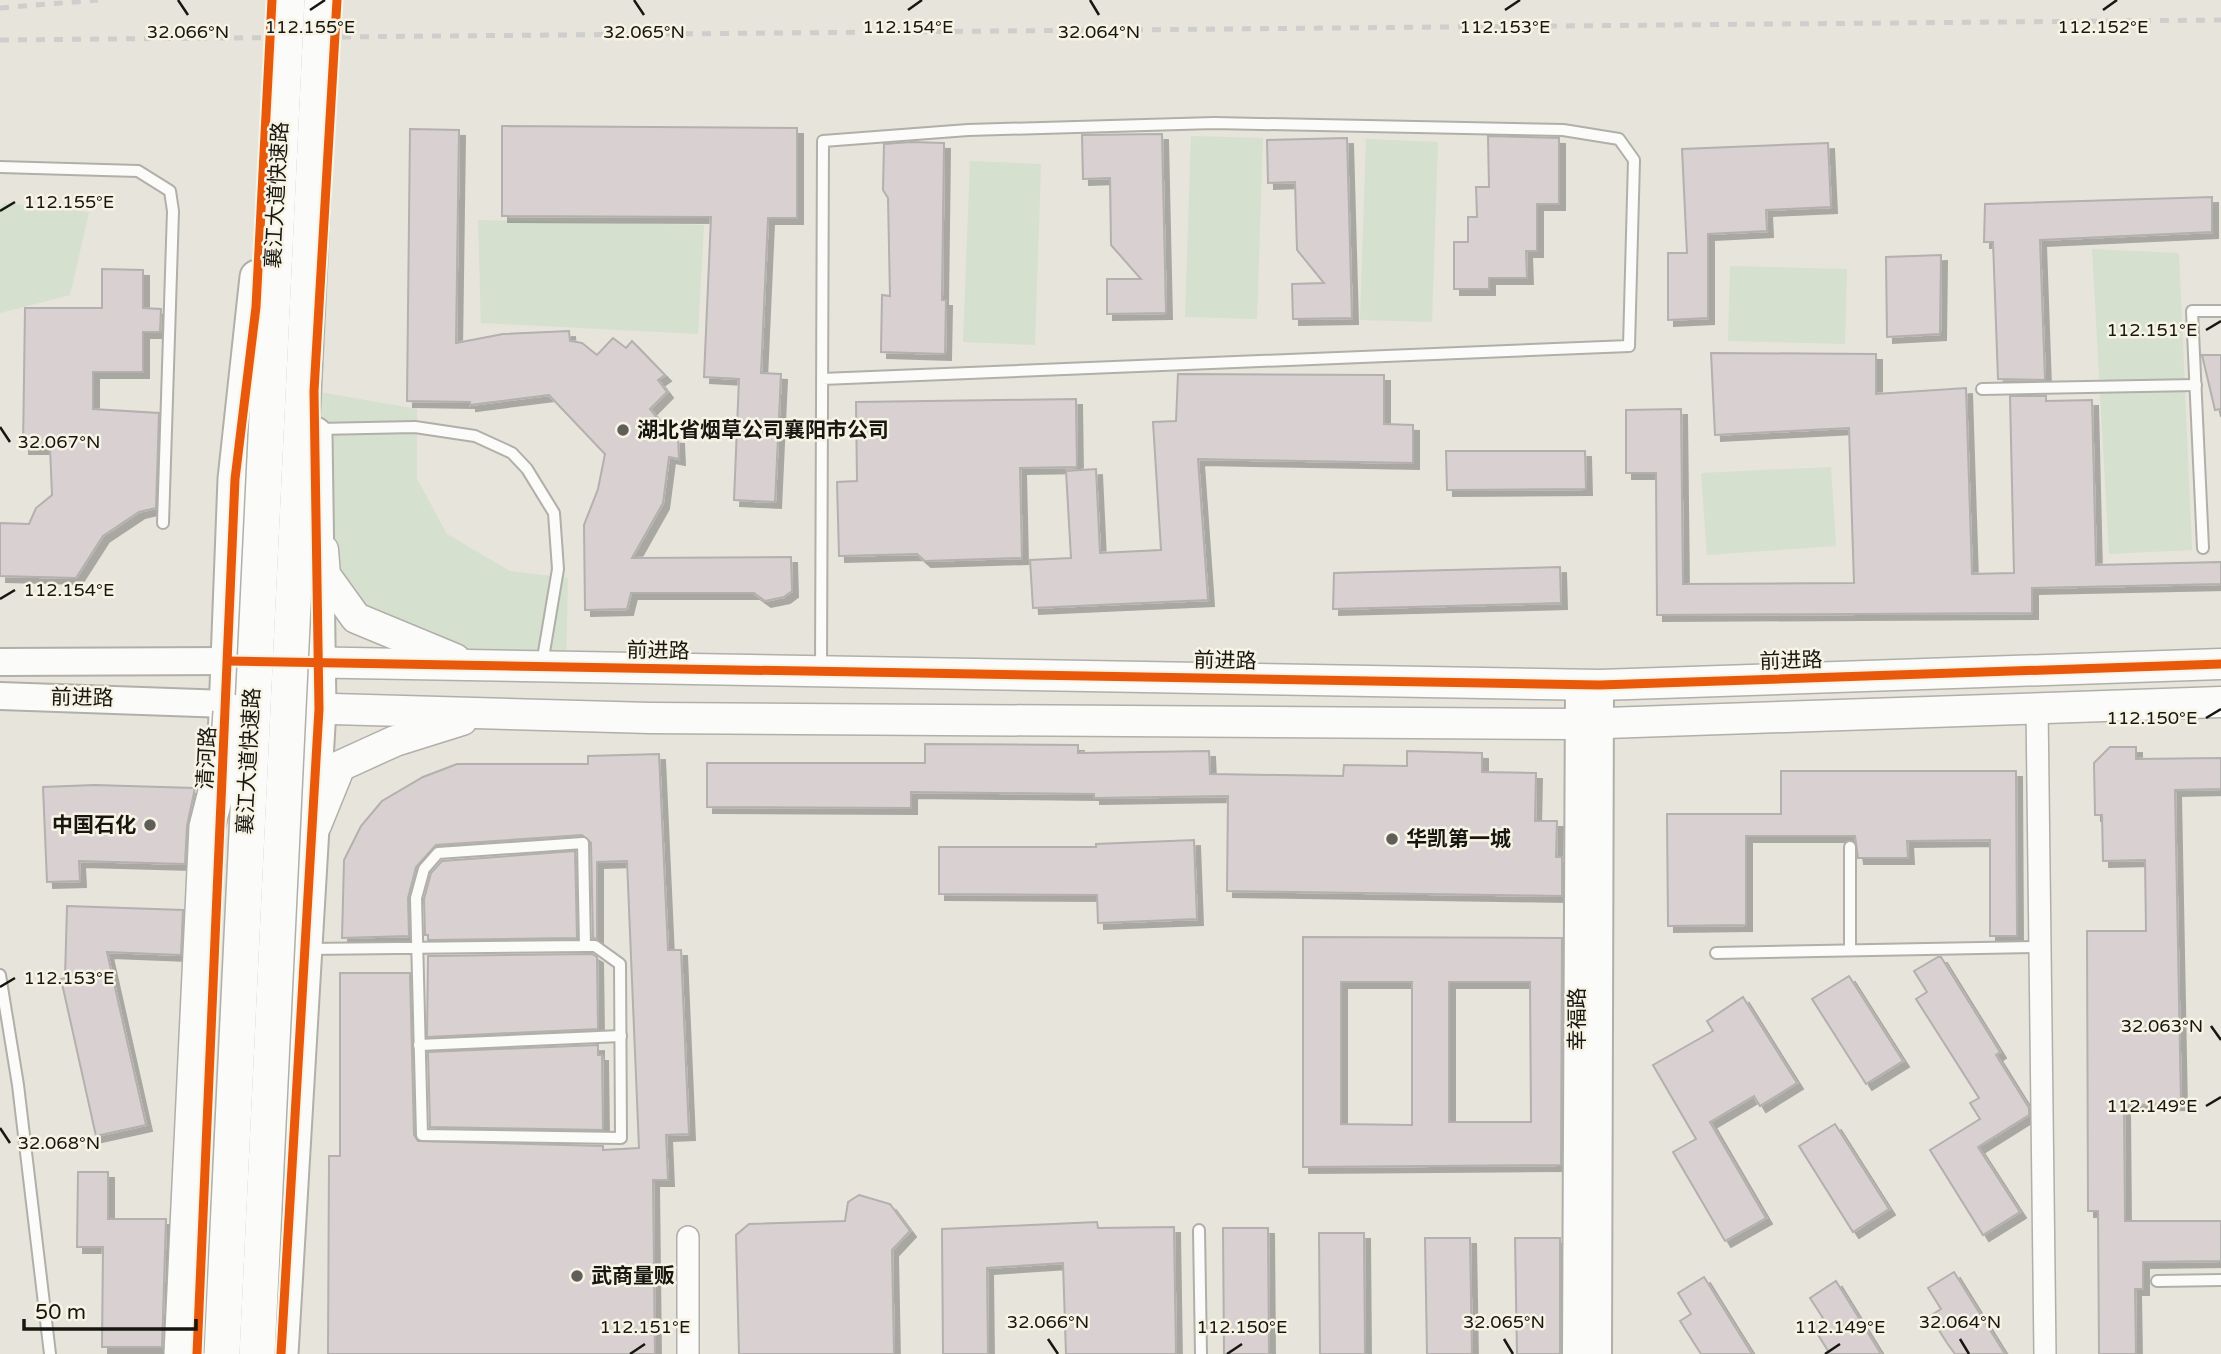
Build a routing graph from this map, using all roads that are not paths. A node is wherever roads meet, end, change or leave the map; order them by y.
1 (287, 0) edge
2 (322, 0) edge
3 (262, 165) dead end
4 (326, 166) dead end
5 (0, 167) edge
6 (2221, 311) edge
7 (270, 330) junction
8 (822, 379) junction
9 (2196, 385) junction
10 (1982, 389) dead end
11 (315, 429) junction
12 (317, 495) junction
13 (163, 523) dead end
14 (2203, 548) dead end
15 (228, 661) junction
16 (0, 662) edge
17 (319, 663) junction
18 (2221, 664) edge
19 (472, 666) junction
20 (541, 667) junction
21 (821, 672) junction
22 (1590, 685) junction
23 (0, 696) edge
24 (2221, 702) edge
25 (227, 704) junction
26 (2037, 706) junction
27 (319, 709) junction
28 (485, 712) junction
29 (1588, 724) junction
30 (309, 842) junction
31 (1850, 847) dead end
32 (585, 946) junction
33 (2040, 947) junction
34 (417, 948) junction
35 (304, 949) junction
36 (1850, 950) junction
37 (1716, 953) dead end
38 (0, 975) edge
39 (621, 1037) junction
40 (419, 1045) junction
41 (1199, 1230) dead end
42 (688, 1237) dead end
43 (2221, 1280) edge
44 (2157, 1281) dead end
45 (50, 1354) edge
46 (183, 1354) edge
47 (197, 1354) edge
48 (222, 1354) edge
49 (257, 1354) edge
50 (281, 1354) edge
51 (688, 1354) edge
52 (1201, 1354) edge
53 (1576, 1354) edge
54 (1598, 1354) edge
55 (2045, 1354) edge

1 - 7 highway, 襄江大道快速路, bridge
2 - 49 highway, 襄江大道快速路, bridge
3 - 15 main road, 清河路
4 - 11 main road
5 - 13 lane
6 - 9 lane
7 - 46 highway, bridge
7 - 48 highway, 襄江大道快速路, bridge
8 - 8 lane
8 - 21 lane
9 - 10 lane
9 - 14 lane
11 - 12 main road
11 - 20 lane
12 - 17 main road
12 - 19 main road
15 - 16 street, 前进路
15 - 17 main road, 前进路
15 - 25 main road, 清河路
17 - 19 main road, 前进路
17 - 27 main road
18 - 22 main road, 前进路
19 - 20 main road, 前进路
20 - 21 main road, 前进路
21 - 22 main road, 前进路
22 - 29 street, 幸福路
23 - 25 street, 前进路
24 - 26 main road, 前进路
25 - 27 main road, 前进路
25 - 47 main road, 清河路
26 - 29 main road, 前进路
26 - 33 street
27 - 28 main road, 前进路
27 - 30 main road
28 - 29 main road, 前进路
28 - 30 main road
29 - 53 street, 幸福路
29 - 54 street, 幸福路
30 - 35 main road
31 - 36 lane
32 - 34 lane
32 - 34 lane
32 - 39 lane
33 - 36 lane
33 - 55 street
34 - 35 lane
34 - 40 lane
35 - 50 main road
36 - 37 lane
38 - 45 lane
39 - 40 lane
39 - 40 lane
41 - 52 lane
42 - 51 street
43 - 44 lane

